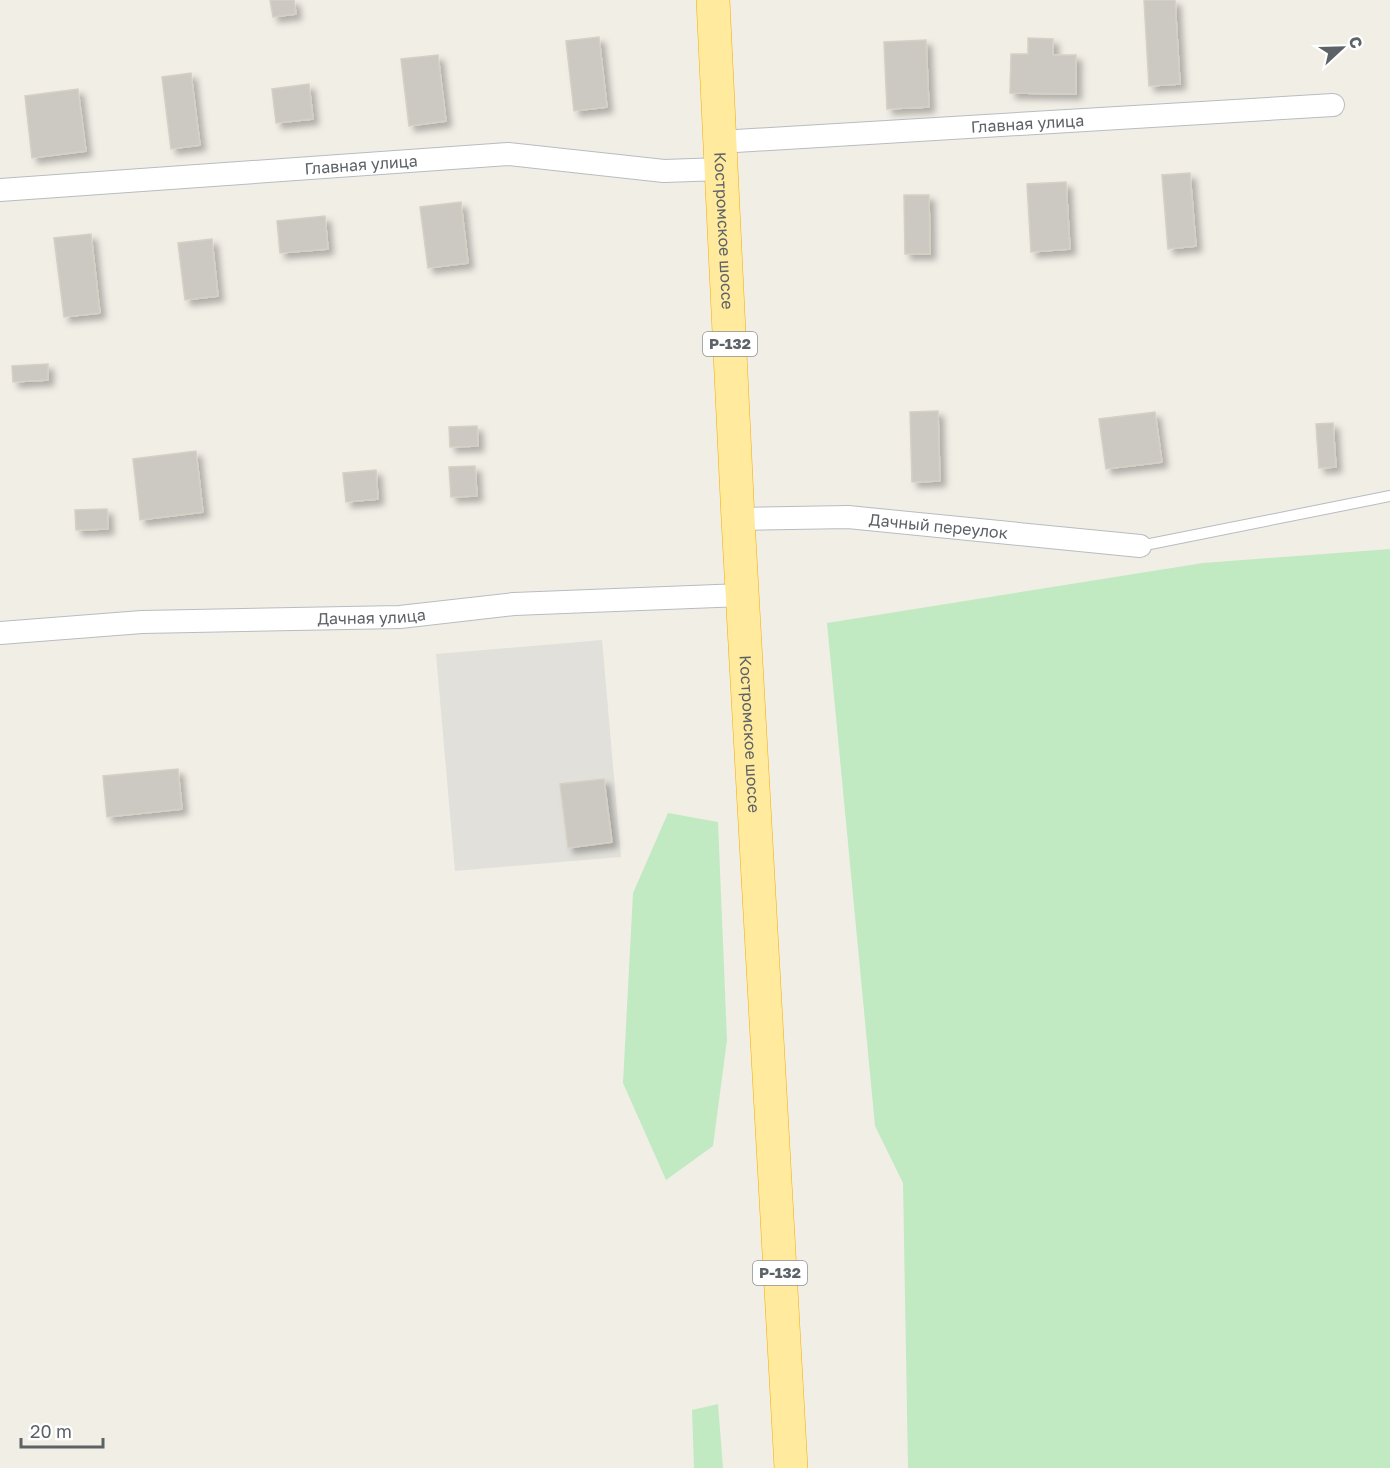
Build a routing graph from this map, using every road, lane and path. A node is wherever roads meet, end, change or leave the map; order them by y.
1 (713, 0) edge
2 (1333, 105) dead end
3 (721, 156) junction
4 (0, 190) edge
5 (1390, 496) edge
6 (738, 519) junction
7 (1140, 546) joint
8 (742, 596) junction
9 (0, 633) edge
10 (791, 1468) edge

1 - 3 highway, Костромское шоссе / Р-132
2 - 3 street, Главная улица
3 - 4 street, Главная улица
3 - 6 highway, Костромское шоссе / Р-132
5 - 7 lane
6 - 7 street, Дачный переулок
6 - 8 highway, Костромское шоссе / Р-132
8 - 9 street, Дачная улица
8 - 10 highway, Костромское шоссе / Р-132

